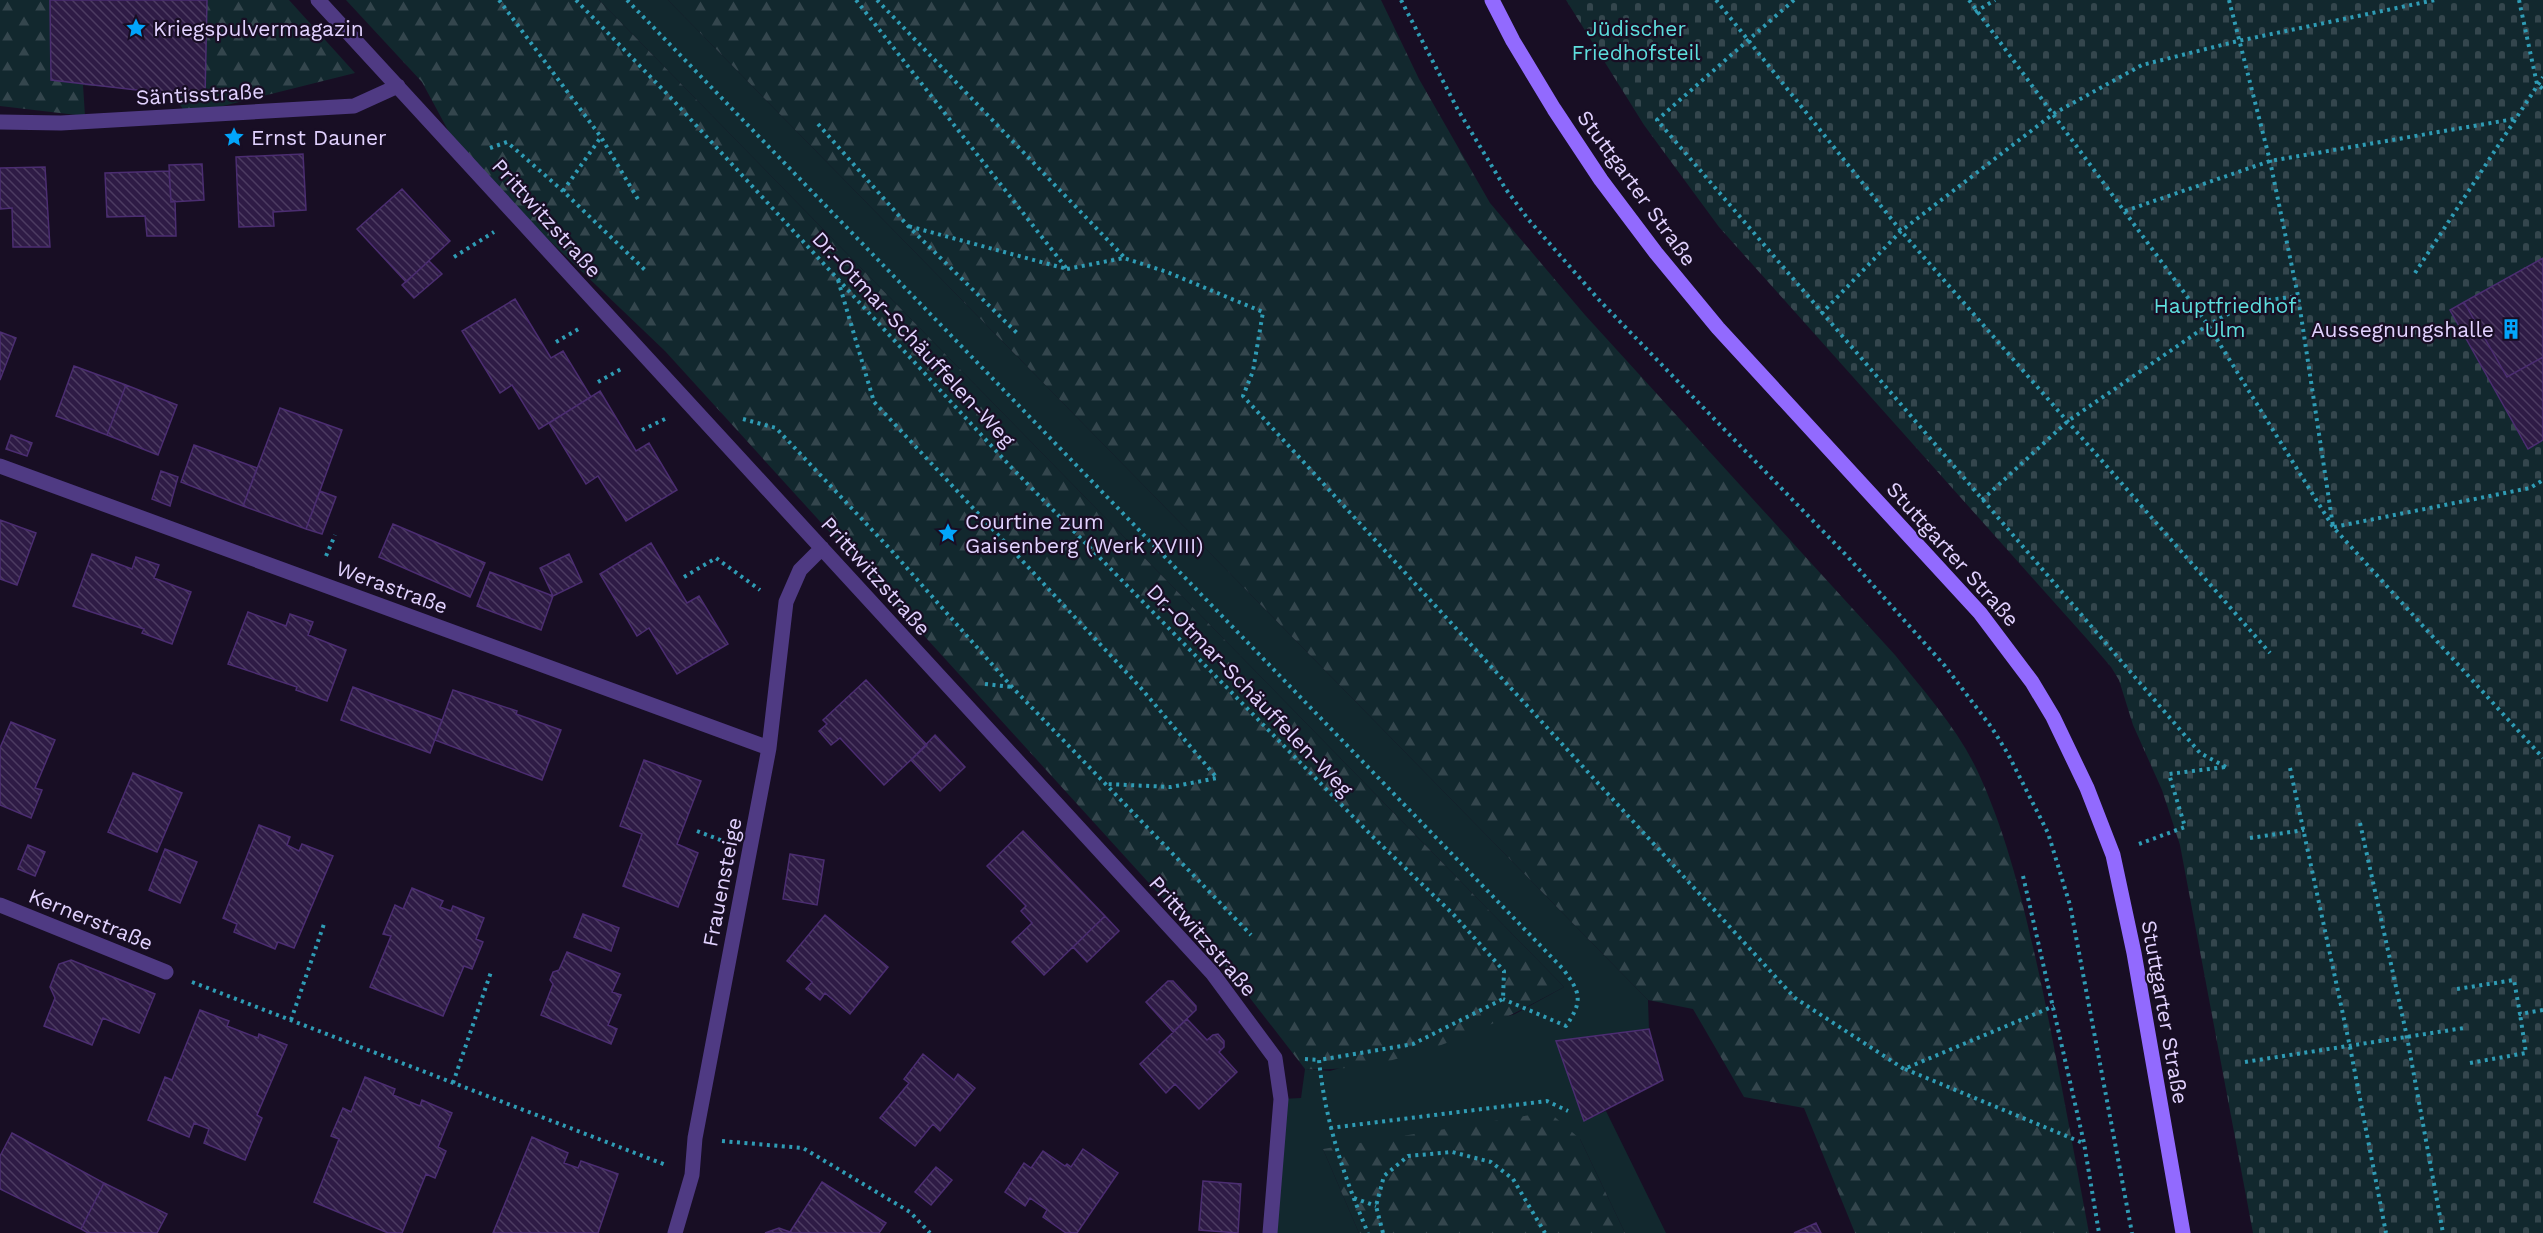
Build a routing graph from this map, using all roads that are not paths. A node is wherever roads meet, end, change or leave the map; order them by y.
1 (318, 0) edge
2 (1492, 0) edge
3 (398, 86) junction
4 (0, 122) edge
5 (0, 466) edge
6 (822, 548) junction
7 (768, 748) junction
8 (0, 905) edge
9 (166, 972) road end
10 (675, 1233) edge
11 (1270, 1233) edge
12 (2183, 1233) edge

1 - 3 street, Prittwitzstraße
2 - 12 main road, Stuttgarter Straße
3 - 4 street, Säntisstraße
3 - 6 street, Prittwitzstraße
5 - 7 street, Werastraße
6 - 7 street, Frauensteige
6 - 11 street, Prittwitzstraße
7 - 10 street, Frauensteige
8 - 9 street, Kernerstraße

